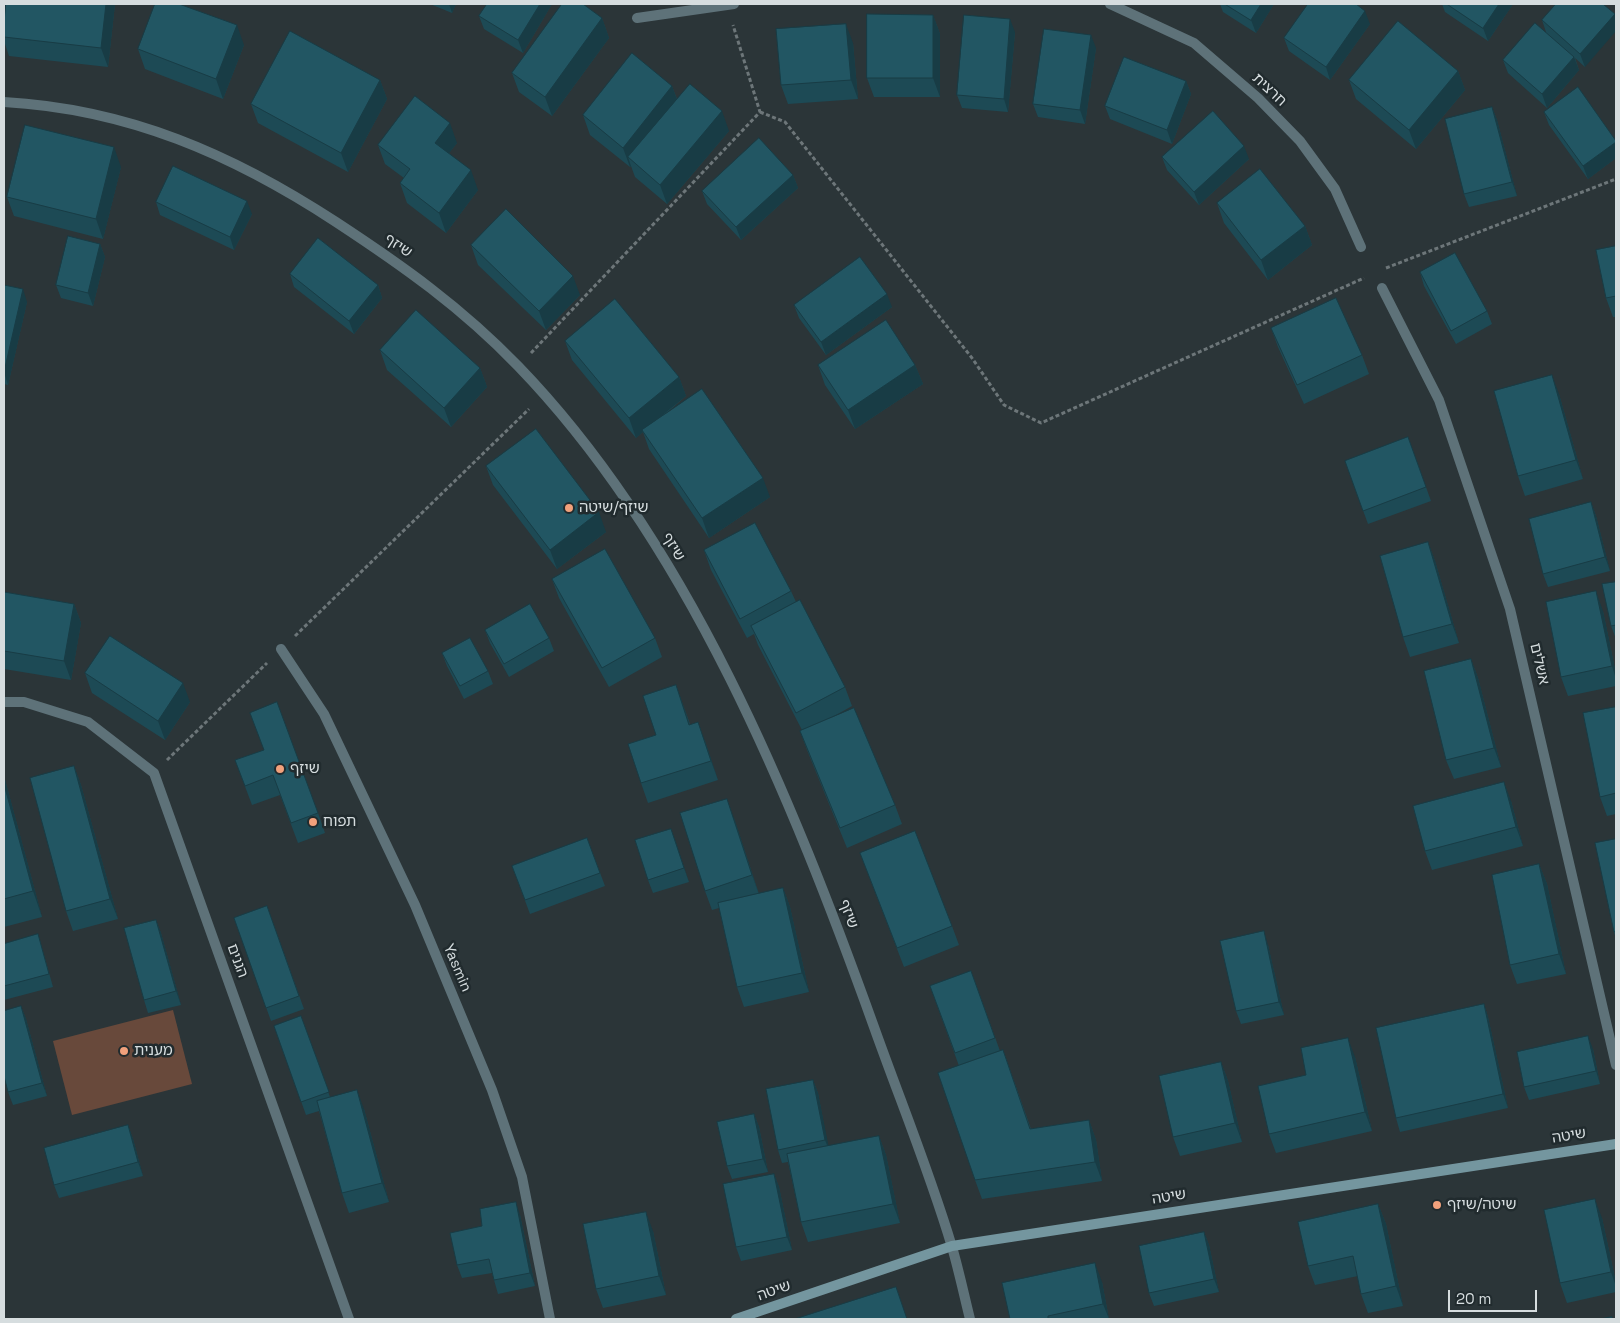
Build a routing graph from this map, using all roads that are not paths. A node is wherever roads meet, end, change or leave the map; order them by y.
1 (730, 4) edge
2 (1110, 4) edge
3 (637, 18) dead end
4 (4, 102) edge
5 (1361, 247) dead end
6 (1382, 288) road end
7 (281, 649) road end
8 (4, 702) edge
9 (1616, 1065) edge
10 (1616, 1144) edge
11 (952, 1246) junction
12 (349, 1319) edge
13 (550, 1319) edge
14 (736, 1319) edge
15 (970, 1319) edge

1 - 3 street
2 - 5 street, חרצית
4 - 11 street, שיזף
6 - 9 street, אשלים
7 - 13 street, Yasmin
8 - 12 street, הגנים
10 - 11 street, שיטה
11 - 14 street, שיטה
11 - 15 street, שיזף

